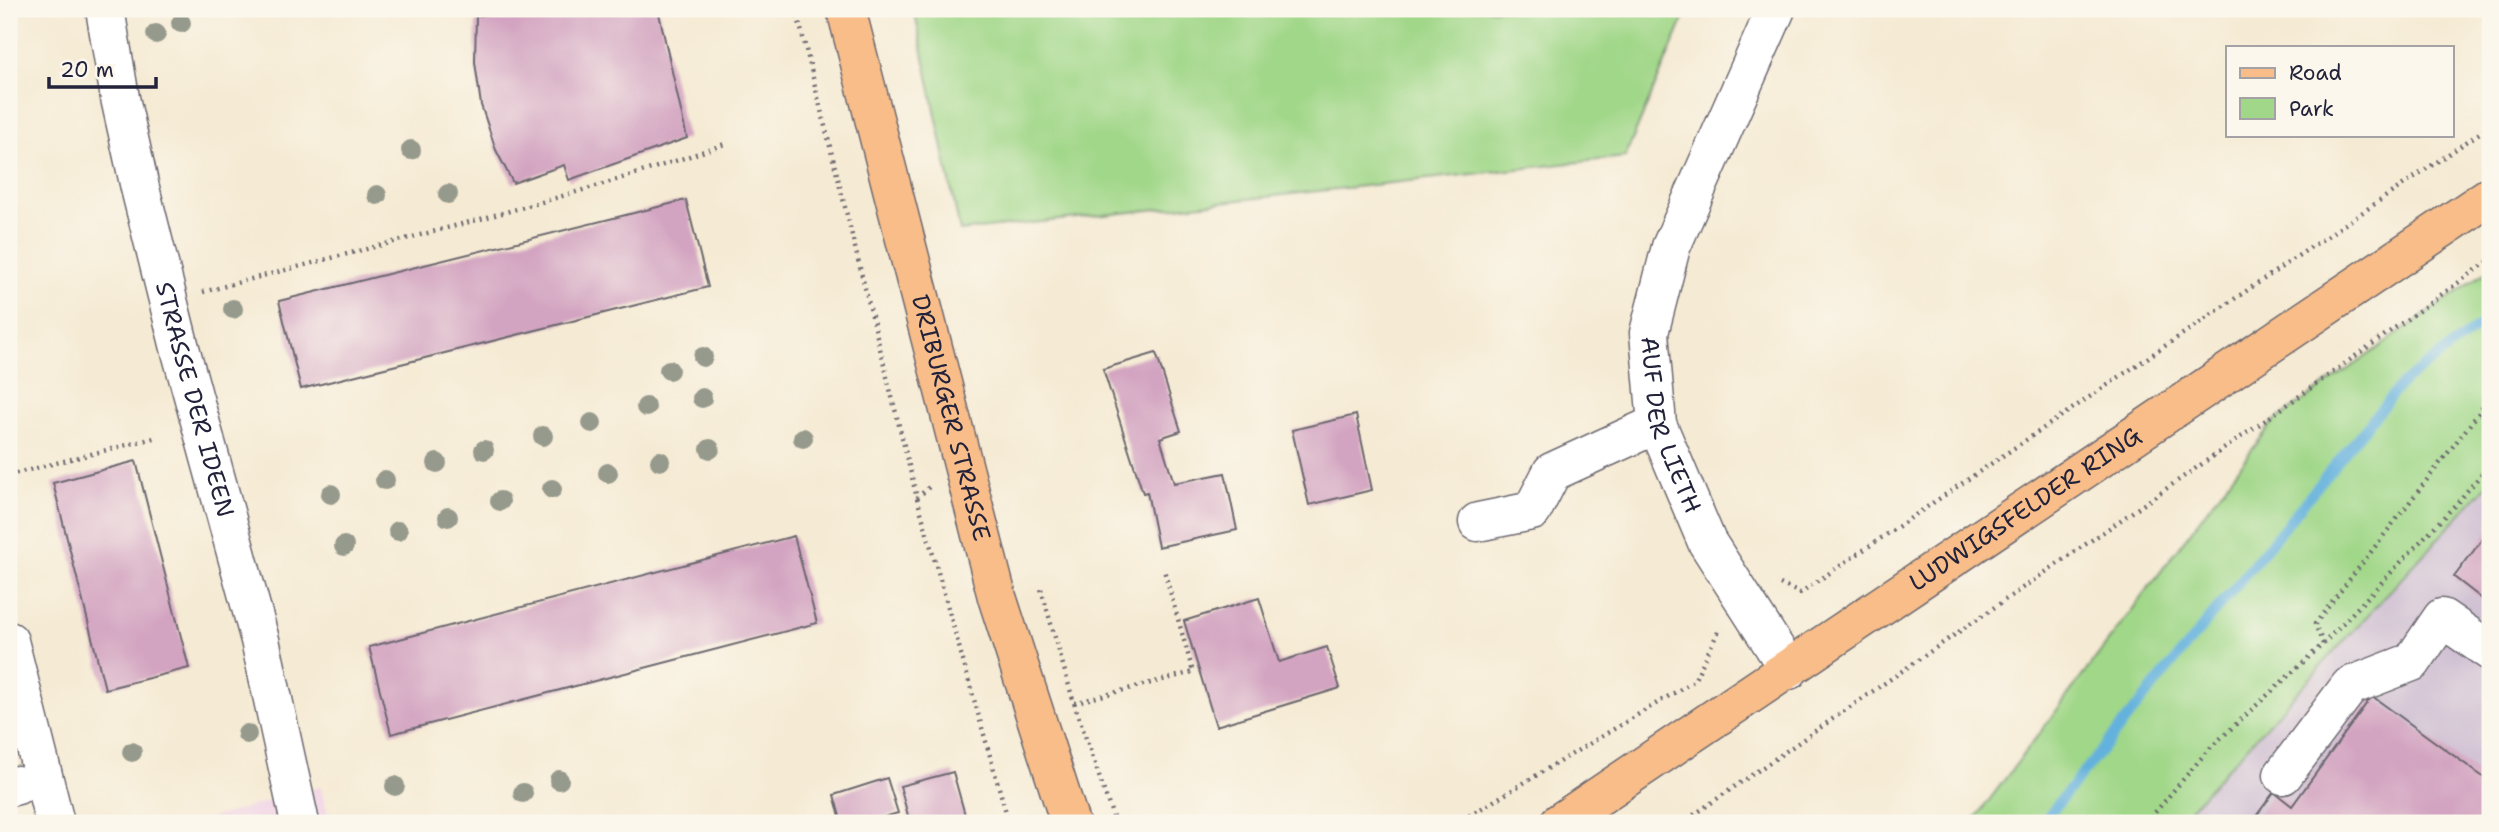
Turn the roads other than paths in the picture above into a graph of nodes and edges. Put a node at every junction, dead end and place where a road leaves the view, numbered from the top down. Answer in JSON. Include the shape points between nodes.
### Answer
{"nodes":[{"id":1,"x":105,"y":9,"type":"edge"},
{"id":2,"x":846,"y":9,"type":"edge"},
{"id":3,"x":1776,"y":9,"type":"edge"},
{"id":4,"x":2490,"y":195,"type":"edge"},
{"id":5,"x":1657,"y":424,"type":"junction"},
{"id":6,"x":1478,"y":522,"type":"dead end"},
{"id":7,"x":9,"y":640,"type":"edge"},
{"id":8,"x":2490,"y":651,"type":"edge"},
{"id":9,"x":1789,"y":670,"type":"junction"},
{"id":10,"x":2283,"y":775,"type":"dead end"},
{"id":11,"x":296,"y":806,"type":"edge"},
{"id":12,"x":55,"y":823,"type":"edge"},
{"id":13,"x":1070,"y":823,"type":"edge"},
{"id":14,"x":1559,"y":823,"type":"edge"}],
"edges":[{"from":1,"to":11,"type":"street","name":"STRASSE DER IDEEN","via":[[140,188],[260,640]]},
{"from":2,"to":13,"type":"main road","name":"DRIBURGER STRASSE","via":[[997,597]]},
{"from":3,"to":5,"type":"street","name":"AUF DER LIETH","via":[[1671,247],[1649,333]]},
{"from":4,"to":9,"type":"main road","name":"LUDWIGSFELDER RING"},
{"from":5,"to":6,"type":"street","via":[[1552,472],[1532,511]]},
{"from":5,"to":9,"type":"street","name":"AUF DER LIETH","via":[[1707,542]]},
{"from":7,"to":12,"type":"street"},
{"from":8,"to":10,"type":"street","via":[[2442,618],[2412,662],[2350,686]]},
{"from":9,"to":14,"type":"main road","name":"LUDWIGSFELDER RING"}]}
